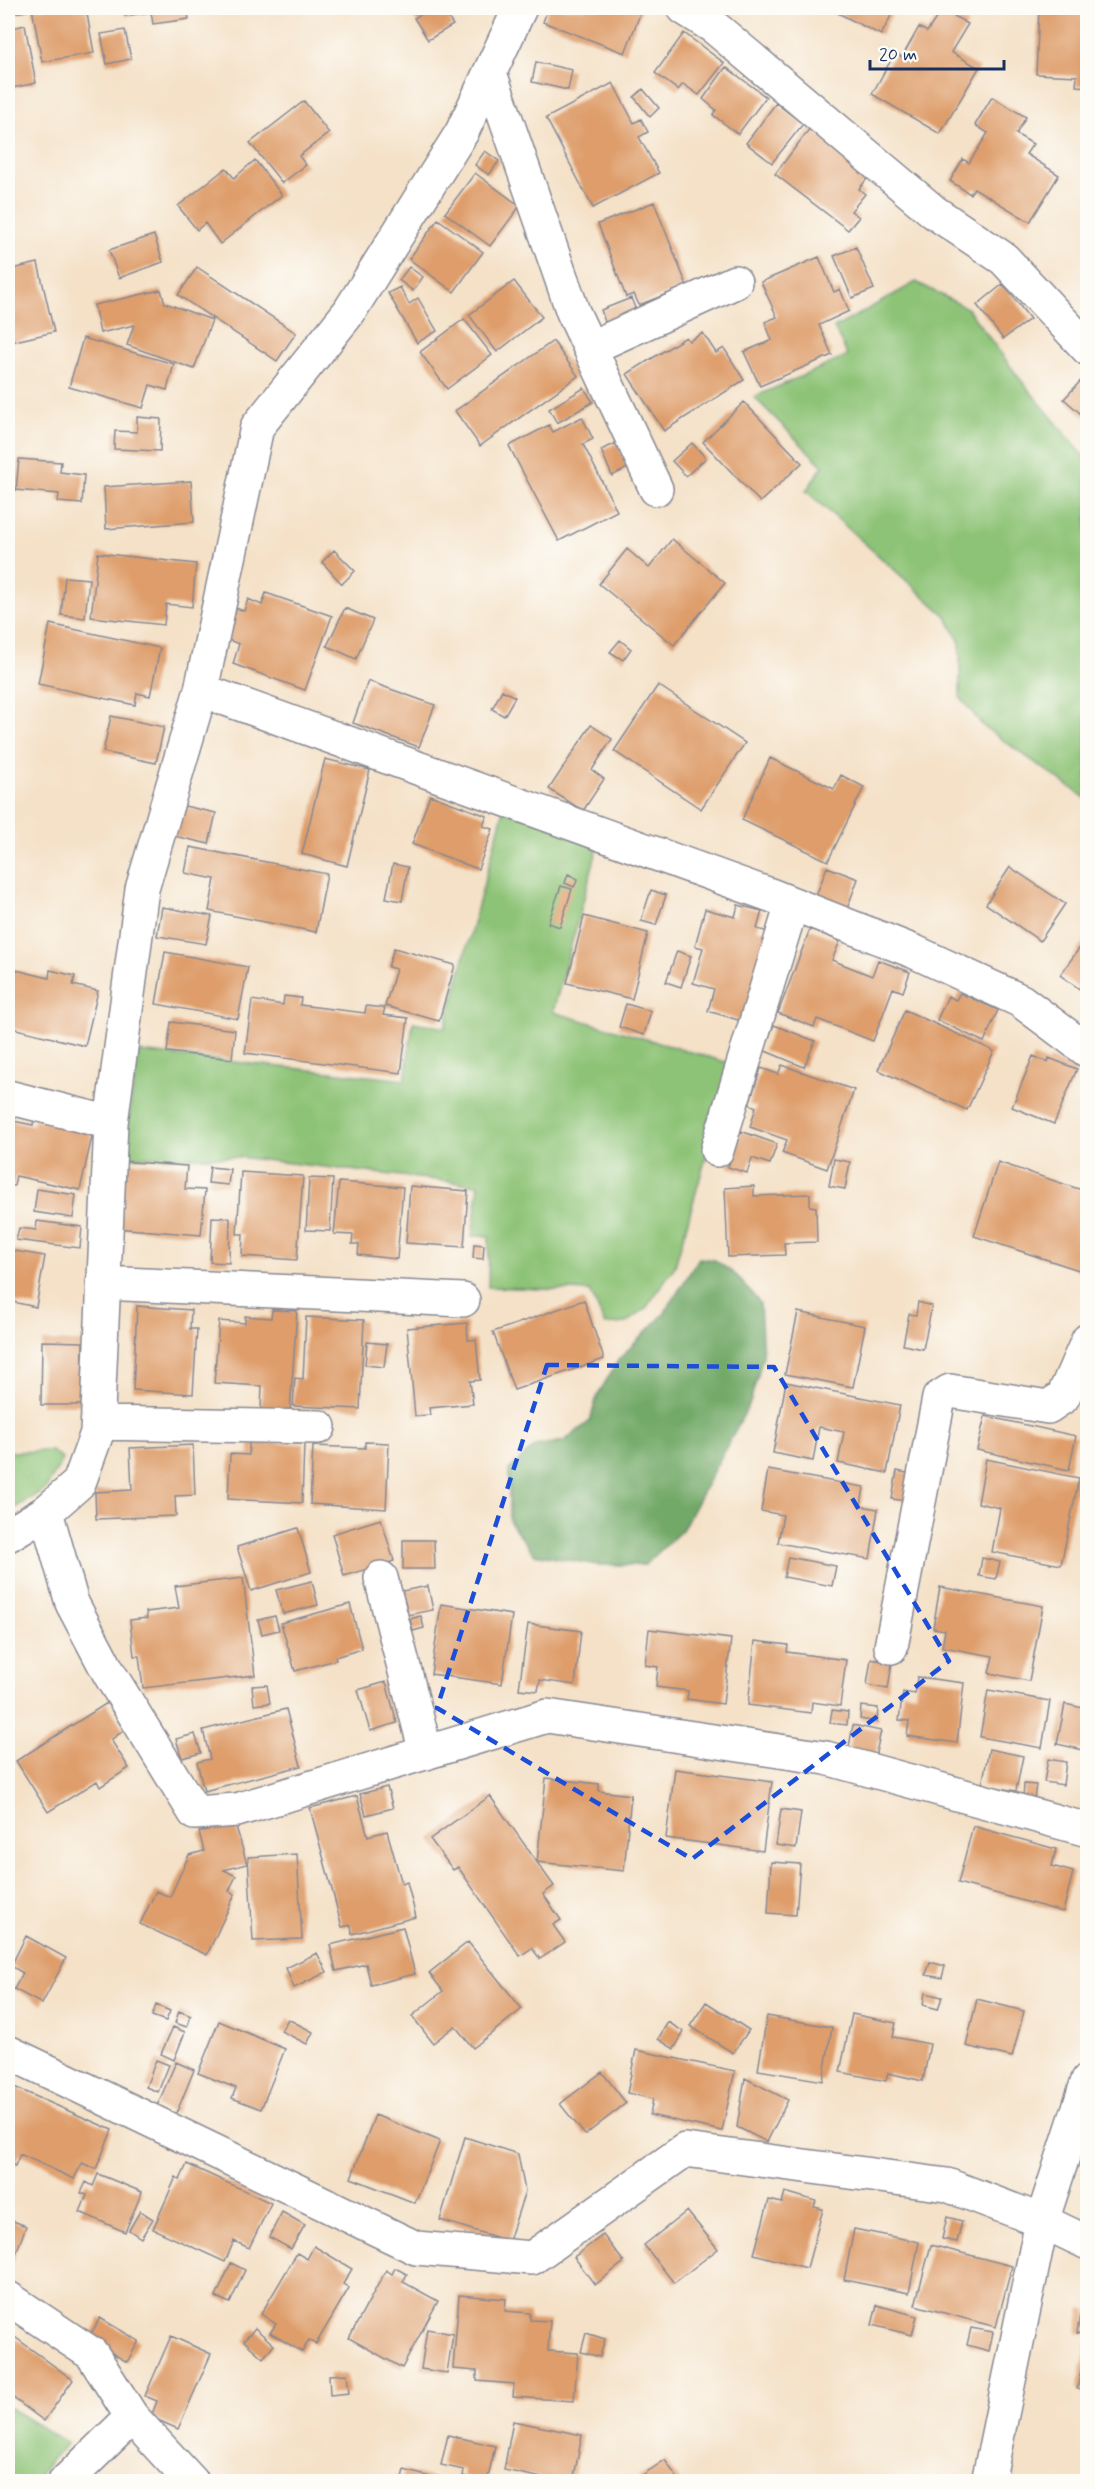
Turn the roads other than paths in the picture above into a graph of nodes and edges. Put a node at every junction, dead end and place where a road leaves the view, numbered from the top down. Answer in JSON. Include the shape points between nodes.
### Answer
{"nodes":[{"id":1,"x":520,"y":8,"type":"edge"},
{"id":2,"x":684,"y":8,"type":"edge"},
{"id":3,"x":490,"y":73,"type":"junction"},
{"id":4,"x":735,"y":282,"type":"dead end"},
{"id":5,"x":590,"y":348,"type":"junction"},
{"id":6,"x":1088,"y":349,"type":"edge"},
{"id":7,"x":656,"y":489,"type":"dead end"},
{"id":8,"x":201,"y":690,"type":"junction"},
{"id":9,"x":792,"y":904,"type":"junction"},
{"id":10,"x":1088,"y":1051,"type":"edge"},
{"id":11,"x":8,"y":1097,"type":"edge"},
{"id":12,"x":111,"y":1123,"type":"junction"},
{"id":13,"x":717,"y":1150,"type":"dead end"},
{"id":14,"x":103,"y":1283,"type":"junction"},
{"id":15,"x":463,"y":1300,"type":"dead end"},
{"id":16,"x":1088,"y":1340,"type":"edge"},
{"id":17,"x":98,"y":1423,"type":"junction"},
{"id":18,"x":319,"y":1427,"type":"dead end"},
{"id":19,"x":46,"y":1512,"type":"junction"},
{"id":20,"x":8,"y":1535,"type":"edge"},
{"id":21,"x":381,"y":1578,"type":"dead end"},
{"id":22,"x":891,"y":1647,"type":"dead end"},
{"id":23,"x":426,"y":1753,"type":"junction"},
{"id":24,"x":1088,"y":1830,"type":"edge"},
{"id":25,"x":8,"y":2052,"type":"edge"},
{"id":26,"x":1088,"y":2080,"type":"edge"},
{"id":27,"x":1042,"y":2221,"type":"junction"},
{"id":28,"x":1088,"y":2243,"type":"edge"},
{"id":29,"x":8,"y":2298,"type":"edge"},
{"id":30,"x":132,"y":2417,"type":"junction"},
{"id":31,"x":65,"y":2481,"type":"edge"},
{"id":32,"x":192,"y":2481,"type":"edge"},
{"id":33,"x":987,"y":2481,"type":"edge"}],
"edges":[{"from":1,"to":3,"type":"street"},
{"from":2,"to":6,"type":"street","via":[[714,27],[934,212],[1004,259]]},
{"from":3,"to":5,"type":"street","via":[[573,312]]},
{"from":3,"to":8,"type":"street","via":[[462,132],[350,312],[257,427]]},
{"from":4,"to":5,"type":"street"},
{"from":5,"to":7,"type":"street"},
{"from":8,"to":9,"type":"street"},
{"from":8,"to":12,"type":"street","via":[[142,889]]},
{"from":9,"to":10,"type":"street","via":[[915,952],[1021,1001]]},
{"from":9,"to":13,"type":"street"},
{"from":11,"to":12,"type":"street"},
{"from":12,"to":14,"type":"street"},
{"from":14,"to":15,"type":"street"},
{"from":14,"to":17,"type":"street"},
{"from":16,"to":22,"type":"street","via":[[1063,1397],[1048,1407],[950,1391],[939,1398]]},
{"from":17,"to":18,"type":"street"},
{"from":17,"to":19,"type":"street","via":[[79,1483]]},
{"from":19,"to":20,"type":"street"},
{"from":19,"to":23,"type":"street","via":[[72,1603],[109,1673],[195,1813],[237,1810]]},
{"from":21,"to":23,"type":"street"},
{"from":23,"to":24,"type":"street","via":[[548,1716],[826,1758]]},
{"from":25,"to":27,"type":"street","via":[[416,2248],[532,2258],[685,2150],[947,2185]]},
{"from":26,"to":27,"type":"street"},
{"from":27,"to":28,"type":"street"},
{"from":27,"to":33,"type":"street"},
{"from":29,"to":30,"type":"street","via":[[92,2354]]},
{"from":30,"to":31,"type":"street"},
{"from":30,"to":32,"type":"street"}]}
